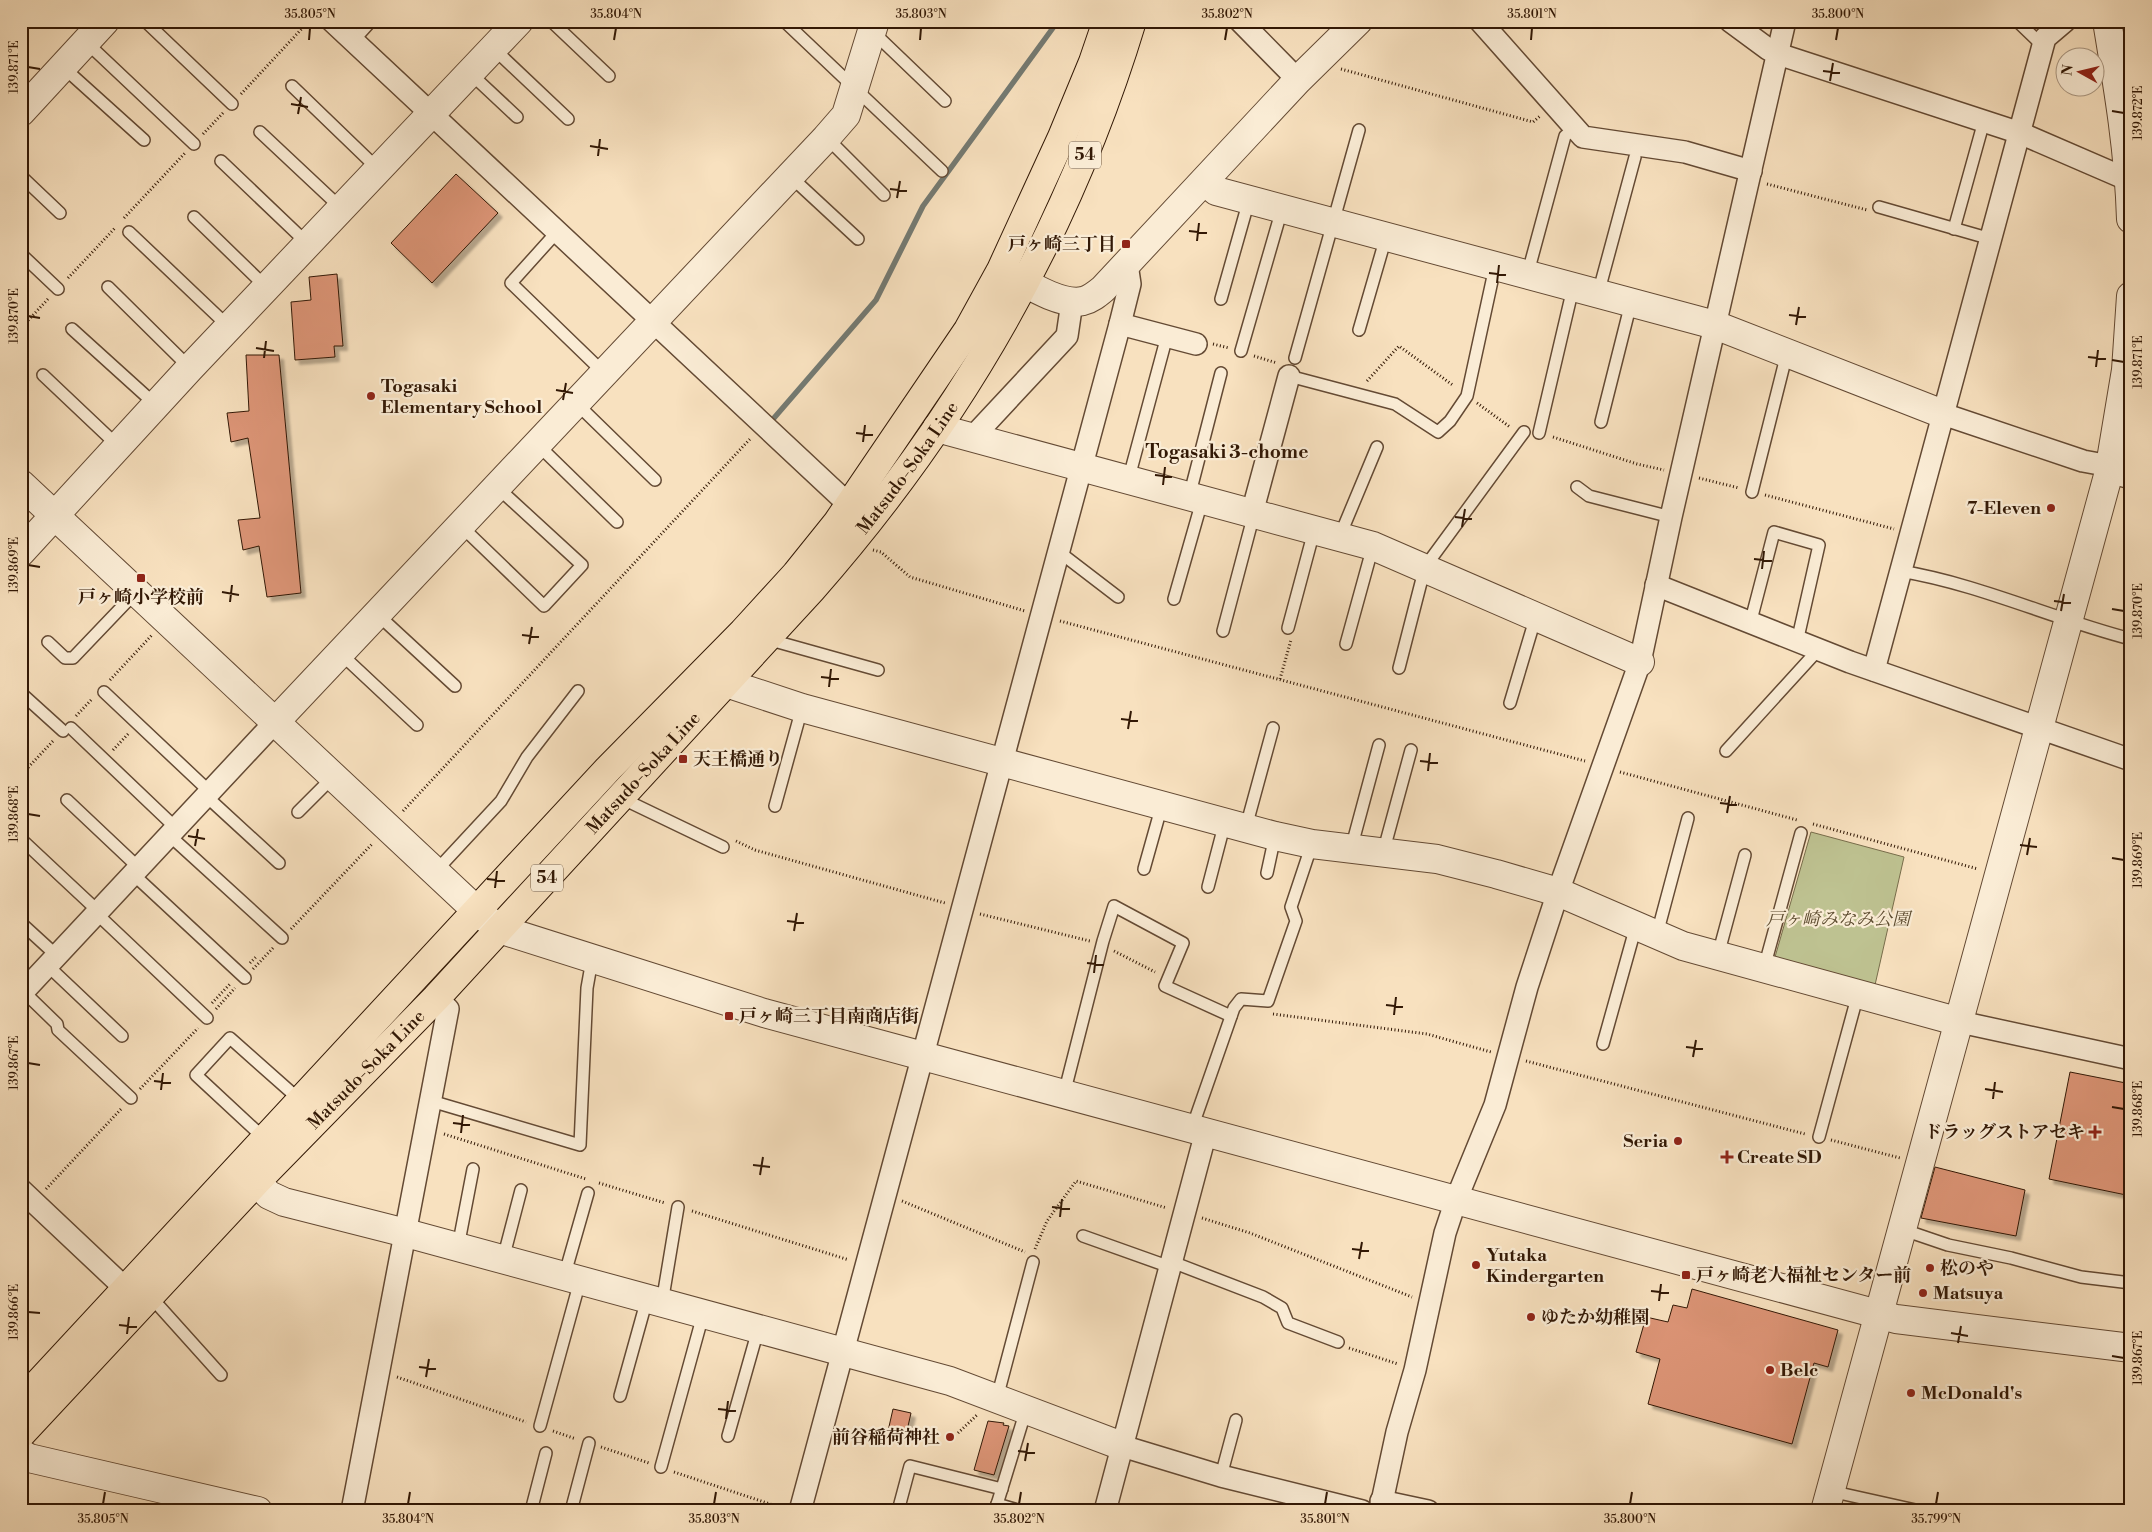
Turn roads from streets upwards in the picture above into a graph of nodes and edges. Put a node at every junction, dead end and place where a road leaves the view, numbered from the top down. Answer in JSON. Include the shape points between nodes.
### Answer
{"nodes":[{"id":1,"x":105,"y":21,"type":"edge"},
{"id":2,"x":332,"y":21,"type":"edge"},
{"id":3,"x":519,"y":21,"type":"edge"},
{"id":4,"x":1107,"y":21,"type":"edge"},
{"id":5,"x":1132,"y":21,"type":"edge"},
{"id":6,"x":1240,"y":21,"type":"edge"},
{"id":7,"x":1358,"y":21,"type":"edge"},
{"id":8,"x":1480,"y":21,"type":"edge"},
{"id":9,"x":1730,"y":21,"type":"edge"},
{"id":10,"x":1785,"y":21,"type":"edge"},
{"id":11,"x":2065,"y":21,"type":"edge"},
{"id":12,"x":2107,"y":21,"type":"edge"},
{"id":13,"x":870,"y":24,"type":"edge"},
{"id":14,"x":1778,"y":54,"type":"junction"},
{"id":15,"x":1298,"y":80,"type":"junction"},
{"id":16,"x":21,"y":112,"type":"edge"},
{"id":17,"x":430,"y":114,"type":"junction"},
{"id":18,"x":2020,"y":133,"type":"junction"},
{"id":19,"x":1751,"y":171,"type":"junction"},
{"id":20,"x":2130,"y":180,"type":"edge"},
{"id":21,"x":1205,"y":181,"type":"junction"},
{"id":22,"x":2131,"y":219,"type":"edge"},
{"id":23,"x":1127,"y":264,"type":"junction"},
{"id":24,"x":1001,"y":270,"type":"junction"},
{"id":25,"x":1026,"y":283,"type":"junction"},
{"id":26,"x":2131,"y":296,"type":"edge"},
{"id":27,"x":1072,"y":302,"type":"junction"},
{"id":28,"x":651,"y":322,"type":"junction"},
{"id":29,"x":1120,"y":324,"type":"junction"},
{"id":30,"x":1715,"y":325,"type":"junction"},
{"id":31,"x":1196,"y":344,"type":"dead end"},
{"id":32,"x":1292,"y":367,"type":"road end"},
{"id":33,"x":1943,"y":414,"type":"junction"},
{"id":34,"x":938,"y":428,"type":"junction"},
{"id":35,"x":971,"y":439,"type":"junction"},
{"id":36,"x":1081,"y":468,"type":"junction"},
{"id":37,"x":2117,"y":472,"type":"edge"},
{"id":38,"x":21,"y":484,"type":"edge"},
{"id":39,"x":1253,"y":514,"type":"junction"},
{"id":40,"x":860,"y":515,"type":"junction"},
{"id":41,"x":55,"y":516,"type":"junction"},
{"id":42,"x":21,"y":552,"type":"edge"},
{"id":43,"x":1656,"y":585,"type":"junction"},
{"id":44,"x":1640,"y":662,"type":"junction"},
{"id":45,"x":1874,"y":670,"type":"junction"},
{"id":46,"x":726,"y":683,"type":"junction"},
{"id":47,"x":276,"y":721,"type":"junction"},
{"id":48,"x":2038,"y":728,"type":"junction"},
{"id":49,"x":2131,"y":760,"type":"edge"},
{"id":50,"x":1002,"y":761,"type":"junction"},
{"id":51,"x":1558,"y":892,"type":"junction"},
{"id":52,"x":477,"y":911,"type":"junction"},
{"id":53,"x":499,"y":929,"type":"junction"},
{"id":54,"x":22,"y":993,"type":"edge"},
{"id":55,"x":436,"y":998,"type":"junction"},
{"id":56,"x":1960,"y":1022,"type":"junction"},
{"id":57,"x":923,"y":1055,"type":"junction"},
{"id":58,"x":2131,"y":1059,"type":"edge"},
{"id":59,"x":1199,"y":1130,"type":"junction"},
{"id":60,"x":256,"y":1182,"type":"junction"},
{"id":61,"x":21,"y":1190,"type":"edge"},
{"id":62,"x":1456,"y":1200,"type":"junction"},
{"id":63,"x":406,"y":1233,"type":"junction"},
{"id":64,"x":138,"y":1293,"type":"junction"},
{"id":65,"x":1878,"y":1314,"type":"junction"},
{"id":66,"x":2131,"y":1348,"type":"edge"},
{"id":67,"x":842,"y":1352,"type":"junction"},
{"id":68,"x":21,"y":1402,"type":"edge"},
{"id":69,"x":21,"y":1434,"type":"edge"},
{"id":70,"x":1122,"y":1446,"type":"junction"},
{"id":71,"x":21,"y":1453,"type":"edge"},
{"id":72,"x":1828,"y":1501,"type":"edge"},
{"id":73,"x":218,"y":1506,"type":"edge"},
{"id":74,"x":1380,"y":1506,"type":"edge"},
{"id":75,"x":258,"y":1511,"type":"edge"},
{"id":76,"x":352,"y":1511,"type":"edge"},
{"id":77,"x":800,"y":1511,"type":"edge"},
{"id":78,"x":1105,"y":1511,"type":"edge"},
{"id":79,"x":1362,"y":1511,"type":"edge"},
{"id":80,"x":1428,"y":1511,"type":"edge"}],
"edges":[{"from":1,"to":16,"type":"street"},
{"from":2,"to":17,"type":"street"},
{"from":3,"to":17,"type":"street"},
{"from":4,"to":24,"type":"main road","name":"Matsudo-Soka Line","number":"54","via":[[1062,137]]},
{"from":5,"to":25,"type":"main road","name":"Matsudo-Soka Line","number":"54","via":[[1089,144]]},
{"from":6,"to":15,"type":"street"},
{"from":7,"to":15,"type":"street"},
{"from":8,"to":19,"type":"street","via":[[1571,131],[1583,137],[1685,152]]},
{"from":9,"to":14,"type":"street"},
{"from":10,"to":14,"type":"street"},
{"from":11,"to":18,"type":"street","via":[[2045,38]]},
{"from":12,"to":20,"type":"street"},
{"from":13,"to":28,"type":"street","via":[[846,115]]},
{"from":14,"to":18,"type":"street"},
{"from":14,"to":19,"type":"street"},
{"from":15,"to":21,"type":"street"},
{"from":17,"to":28,"type":"street"},
{"from":17,"to":41,"type":"street"},
{"from":18,"to":20,"type":"street"},
{"from":18,"to":33,"type":"street"},
{"from":19,"to":30,"type":"street"},
{"from":20,"to":22,"type":"street"},
{"from":21,"to":23,"type":"street"},
{"from":21,"to":30,"type":"street","via":[[1216,191]]},
{"from":23,"to":27,"type":"street","via":[[1092,297]]},
{"from":23,"to":29,"type":"street","via":[[1130,284]]},
{"from":24,"to":25,"type":"street"},
{"from":24,"to":40,"type":"main road","name":"Matsudo-Soka Line","number":"54"},
{"from":25,"to":27,"type":"street"},
{"from":25,"to":34,"type":"main road","name":"Matsudo-Soka Line","number":"54"},
{"from":26,"to":37,"type":"street"},
{"from":27,"to":35,"type":"street","via":[[1066,336]]},
{"from":28,"to":40,"type":"street"},
{"from":28,"to":47,"type":"street"},
{"from":29,"to":31,"type":"street"},
{"from":29,"to":36,"type":"street"},
{"from":30,"to":33,"type":"street"},
{"from":30,"to":43,"type":"street"},
{"from":32,"to":39,"type":"street"},
{"from":33,"to":37,"type":"street"},
{"from":33,"to":45,"type":"street"},
{"from":34,"to":35,"type":"street"},
{"from":34,"to":40,"type":"main road","name":"Matsudo-Soka Line","number":"54"},
{"from":35,"to":36,"type":"street"},
{"from":36,"to":39,"type":"street"},
{"from":36,"to":50,"type":"street"},
{"from":37,"to":48,"type":"street","via":[[2068,619]]},
{"from":38,"to":41,"type":"street"},
{"from":39,"to":44,"type":"street","via":[[1373,546]]},
{"from":40,"to":46,"type":"main road","name":"Matsudo-Soka Line","number":"54","via":[[766,639]]},
{"from":40,"to":52,"type":"main road","name":"Matsudo-Soka Line","number":"54","via":[[796,574]]},
{"from":41,"to":42,"type":"street"},
{"from":41,"to":47,"type":"street"},
{"from":43,"to":44,"type":"street"},
{"from":43,"to":45,"type":"street"},
{"from":44,"to":51,"type":"street"},
{"from":45,"to":48,"type":"street"},
{"from":46,"to":50,"type":"street","via":[[802,708]]},
{"from":46,"to":53,"type":"main road","name":"Matsudo-Soka Line","number":"54"},
{"from":47,"to":52,"type":"street"},
{"from":47,"to":54,"type":"street"},
{"from":48,"to":49,"type":"street"},
{"from":48,"to":56,"type":"street"},
{"from":50,"to":51,"type":"street","via":[[1276,836],[1312,844],[1437,859]]},
{"from":50,"to":57,"type":"street"},
{"from":51,"to":56,"type":"street","via":[[1683,946]]},
{"from":51,"to":62,"type":"street","via":[[1527,987],[1495,1105]]},
{"from":52,"to":53,"type":"street"},
{"from":52,"to":64,"type":"main road","name":"Matsudo-Soka Line","number":"54","via":[[266,1140]]},
{"from":53,"to":55,"type":"main road","name":"Matsudo-Soka Line","number":"54"},
{"from":53,"to":57,"type":"street","via":[[764,1013]]},
{"from":55,"to":60,"type":"main road","name":"Matsudo-Soka Line","number":"54"},
{"from":55,"to":63,"type":"street","via":[[448,1009]]},
{"from":56,"to":58,"type":"street"},
{"from":56,"to":65,"type":"street"},
{"from":57,"to":59,"type":"street"},
{"from":57,"to":67,"type":"street"},
{"from":59,"to":62,"type":"street"},
{"from":59,"to":70,"type":"street","via":[[1184,1213]]},
{"from":60,"to":63,"type":"street","via":[[269,1195],[284,1202]]},
{"from":60,"to":64,"type":"main road","name":"Matsudo-Soka Line","number":"54"},
{"from":61,"to":64,"type":"street"},
{"from":62,"to":65,"type":"street"},
{"from":62,"to":74,"type":"street","via":[[1445,1233],[1415,1370]]},
{"from":63,"to":67,"type":"street"},
{"from":63,"to":76,"type":"street"},
{"from":64,"to":68,"type":"main road","name":"Matsudo-Soka Line","number":"54"},
{"from":64,"to":69,"type":"main road","name":"Matsudo-Soka Line","number":"54"},
{"from":65,"to":66,"type":"street","via":[[1896,1319]]},
{"from":65,"to":72,"type":"street"},
{"from":67,"to":70,"type":"street","via":[[950,1381],[987,1406],[1026,1409]]},
{"from":67,"to":77,"type":"street"},
{"from":70,"to":78,"type":"street"},
{"from":70,"to":79,"type":"street","via":[[1221,1476]]},
{"from":71,"to":73,"type":"street","via":[[29,1458]]},
{"from":73,"to":75,"type":"street"},
{"from":74,"to":80,"type":"street"}]}
